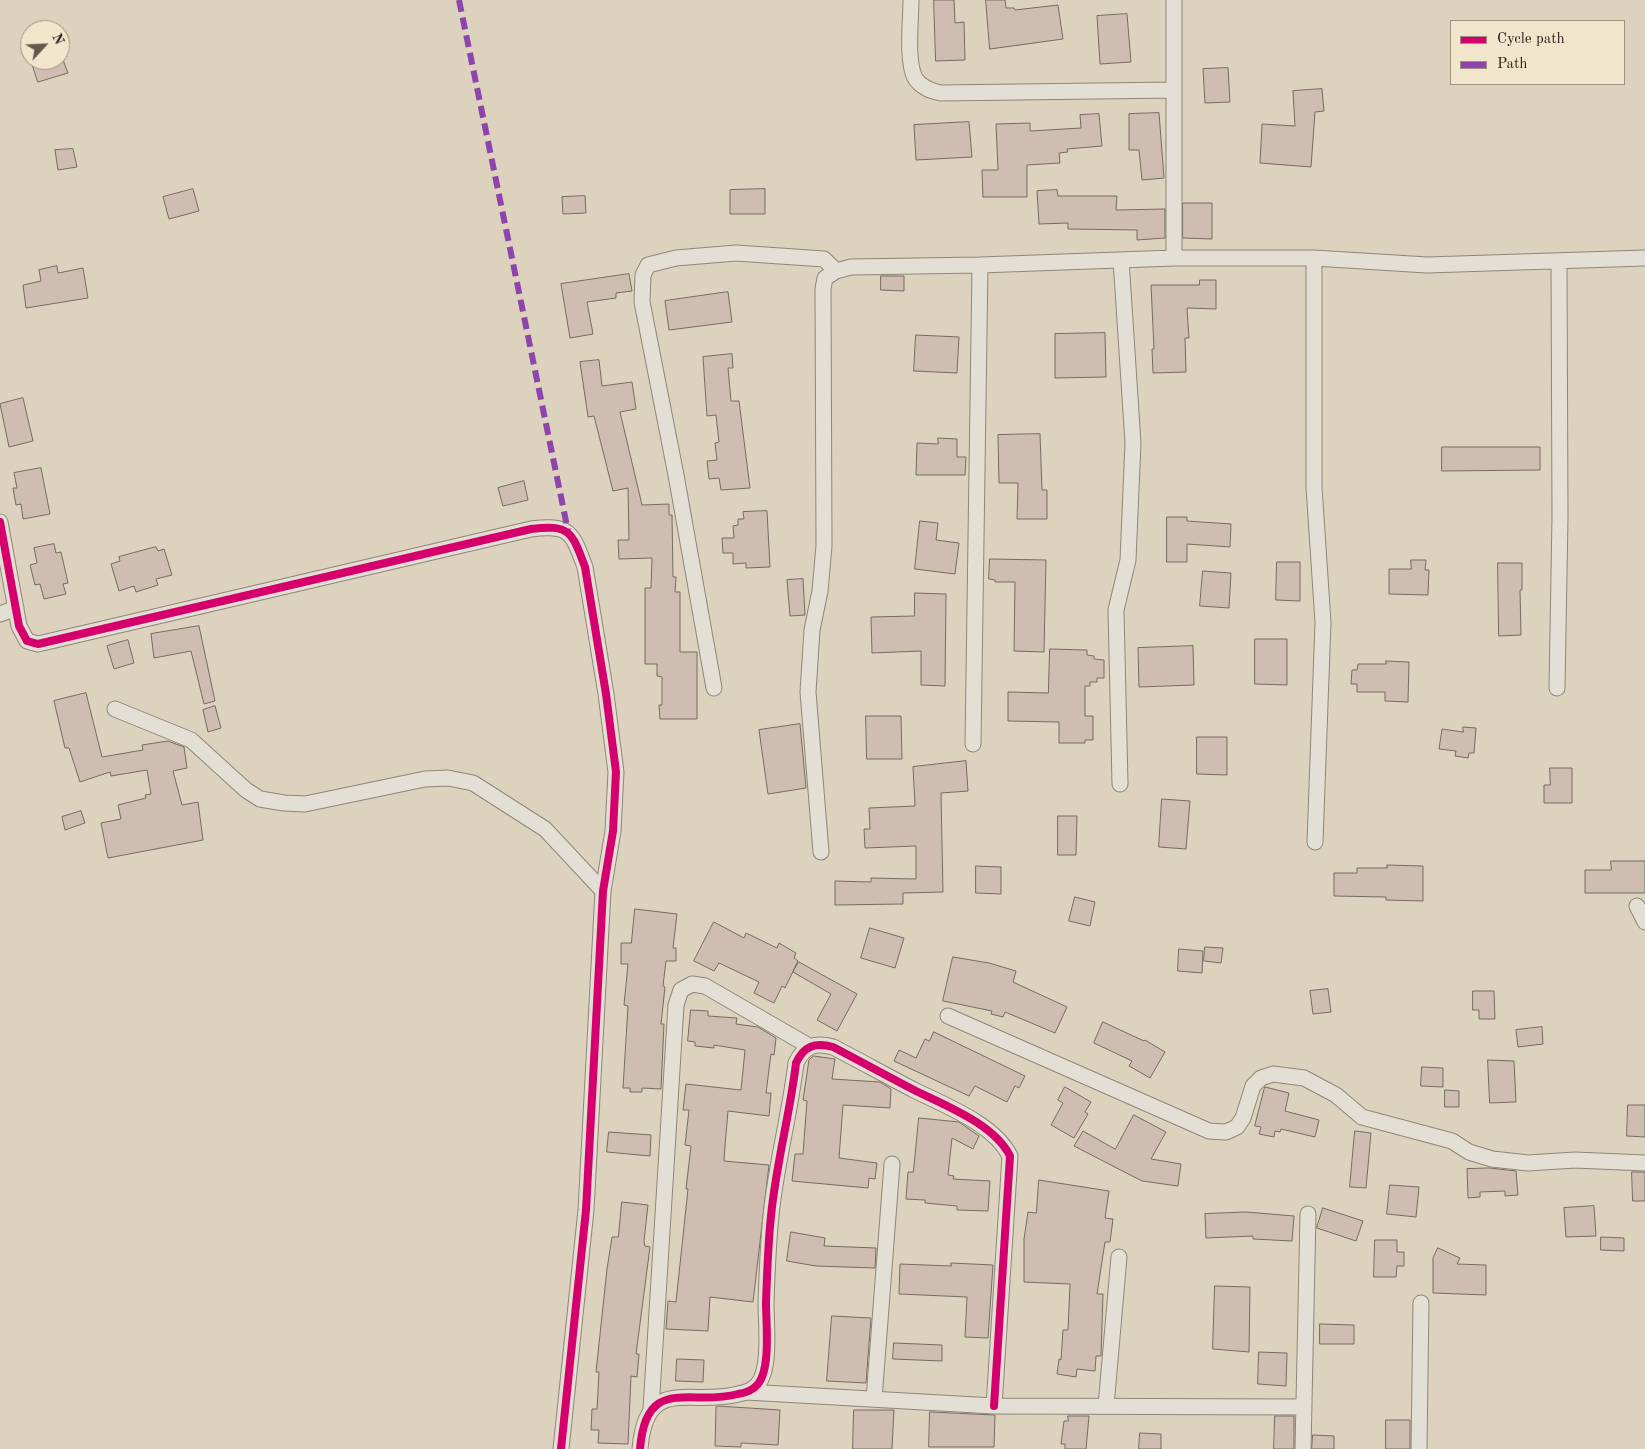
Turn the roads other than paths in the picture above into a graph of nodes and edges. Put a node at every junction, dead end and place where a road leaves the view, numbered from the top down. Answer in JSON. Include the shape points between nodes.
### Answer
{"nodes":[{"id":1,"x":910,"y":0,"type":"edge"},
{"id":2,"x":1174,"y":0,"type":"edge"},
{"id":3,"x":1174,"y":90,"type":"junction"},
{"id":4,"x":1174,"y":258,"type":"junction"},
{"id":5,"x":1314,"y":258,"type":"junction"},
{"id":6,"x":1645,"y":258,"type":"edge"},
{"id":7,"x":1122,"y":260,"type":"junction"},
{"id":8,"x":1559,"y":262,"type":"junction"},
{"id":9,"x":980,"y":265,"type":"junction"},
{"id":10,"x":836,"y":270,"type":"junction"},
{"id":11,"x":0,"y":522,"type":"edge"},
{"id":12,"x":16,"y":608,"type":"junction"},
{"id":13,"x":0,"y":614,"type":"edge"},
{"id":14,"x":714,"y":688,"type":"dead end"},
{"id":15,"x":1557,"y":688,"type":"dead end"},
{"id":16,"x":115,"y":708,"type":"dead end"},
{"id":17,"x":973,"y":744,"type":"dead end"},
{"id":18,"x":1120,"y":784,"type":"dead end"},
{"id":19,"x":1315,"y":842,"type":"dead end"},
{"id":20,"x":821,"y":852,"type":"dead end"},
{"id":21,"x":602,"y":891,"type":"junction"},
{"id":22,"x":1637,"y":906,"type":"dead end"},
{"id":23,"x":1645,"y":922,"type":"edge"},
{"id":24,"x":948,"y":1016,"type":"dead end"},
{"id":25,"x":808,"y":1046,"type":"junction"},
{"id":26,"x":1645,"y":1163,"type":"edge"},
{"id":27,"x":892,"y":1164,"type":"dead end"},
{"id":28,"x":1308,"y":1214,"type":"dead end"},
{"id":29,"x":1119,"y":1257,"type":"dead end"},
{"id":30,"x":1420,"y":1303,"type":"dead end"},
{"id":31,"x":746,"y":1392,"type":"junction"},
{"id":32,"x":874,"y":1399,"type":"junction"},
{"id":33,"x":994,"y":1406,"type":"junction"},
{"id":34,"x":1106,"y":1406,"type":"junction"},
{"id":35,"x":1304,"y":1407,"type":"junction"},
{"id":36,"x":651,"y":1409,"type":"junction"},
{"id":37,"x":560,"y":1449,"type":"edge"},
{"id":38,"x":640,"y":1449,"type":"edge"},
{"id":39,"x":1303,"y":1449,"type":"edge"},
{"id":40,"x":1419,"y":1449,"type":"edge"}],
"edges":[{"from":1,"to":3,"type":"street","via":[[911,60],[916,79],[927,89],[942,93]]},
{"from":2,"to":3,"type":"street"},
{"from":3,"to":4,"type":"street"},
{"from":4,"to":5,"type":"street"},
{"from":4,"to":7,"type":"street"},
{"from":5,"to":8,"type":"street","via":[[1427,265]]},
{"from":5,"to":19,"type":"street","via":[[1314,487],[1323,622]]},
{"from":6,"to":8,"type":"street"},
{"from":7,"to":9,"type":"street"},
{"from":7,"to":18,"type":"street","via":[[1133,443],[1128,560],[1116,610]]},
{"from":8,"to":15,"type":"street"},
{"from":9,"to":10,"type":"street"},
{"from":9,"to":17,"type":"street"},
{"from":10,"to":14,"type":"street","via":[[824,259],[736,253],[648,265],[643,275],[642,302]]},
{"from":10,"to":20,"type":"street","via":[[825,278],[823,289],[824,546],[812,630],[808,692]]},
{"from":11,"to":12,"type":"street"},
{"from":12,"to":13,"type":"street"},
{"from":12,"to":21,"type":"street","via":[[19,626],[27,641],[38,644],[531,529],[552,526],[568,532],[585,567],[616,772],[613,831]]},
{"from":16,"to":21,"type":"street","via":[[191,740],[246,790],[260,798],[305,804],[425,779],[448,778],[473,783],[545,829]]},
{"from":21,"to":37,"type":"street","via":[[586,1210]]},
{"from":22,"to":23,"type":"street"},
{"from":24,"to":26,"type":"street","via":[[1209,1131],[1226,1132],[1237,1127],[1253,1086],[1261,1078],[1273,1074],[1304,1078],[1336,1095],[1362,1117],[1452,1141],[1469,1152],[1492,1159],[1528,1163],[1575,1160]]},
{"from":25,"to":31,"type":"street","via":[[796,1062],[771,1215],[766,1290],[766,1369],[758,1385]]},
{"from":25,"to":33,"type":"street","via":[[821,1044],[833,1047],[952,1107],[1004,1143],[1010,1156],[1010,1174]]},
{"from":25,"to":36,"type":"street","via":[[704,986],[692,984],[681,990],[676,1005]]},
{"from":27,"to":32,"type":"street"},
{"from":28,"to":35,"type":"street"},
{"from":29,"to":34,"type":"street"},
{"from":30,"to":40,"type":"street"},
{"from":31,"to":32,"type":"street"},
{"from":31,"to":36,"type":"street","via":[[732,1396],[671,1397]]},
{"from":32,"to":33,"type":"street"},
{"from":33,"to":34,"type":"street"},
{"from":34,"to":35,"type":"street"},
{"from":35,"to":39,"type":"street"},
{"from":36,"to":38,"type":"street","via":[[641,1432]]}]}
